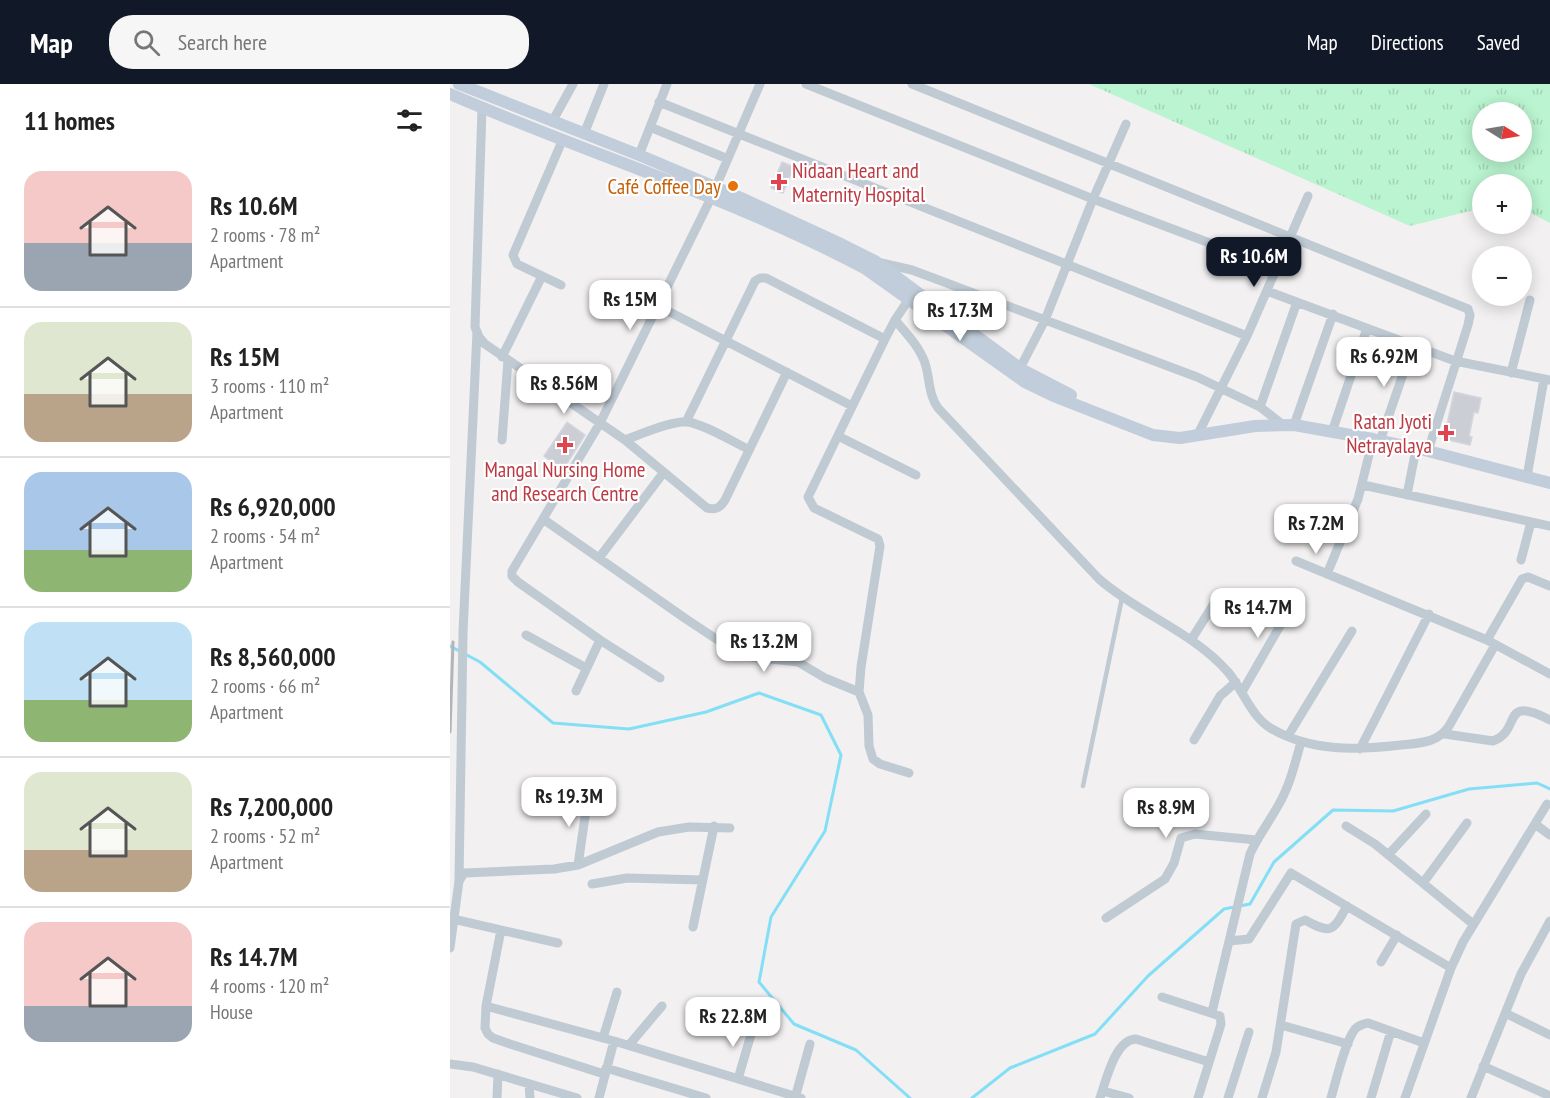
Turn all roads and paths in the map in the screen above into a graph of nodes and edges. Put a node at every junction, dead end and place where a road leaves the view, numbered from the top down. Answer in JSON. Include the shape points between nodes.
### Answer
{"nodes":[{"id":1,"x":459,"y":84,"type":"edge"},
{"id":2,"x":573,"y":84,"type":"edge"},
{"id":3,"x":604,"y":84,"type":"edge"},
{"id":4,"x":667,"y":84,"type":"edge"},
{"id":5,"x":760,"y":84,"type":"edge"},
{"id":6,"x":806,"y":84,"type":"edge"},
{"id":7,"x":912,"y":84,"type":"edge"},
{"id":8,"x":451,"y":97,"type":"edge"},
{"id":9,"x":659,"y":102,"type":"junction"},
{"id":10,"x":482,"y":108,"type":"junction"},
{"id":11,"x":552,"y":122,"type":"junction"},
{"id":12,"x":1126,"y":124,"type":"dead end"},
{"id":13,"x":650,"y":127,"type":"junction"},
{"id":14,"x":584,"y":134,"type":"junction"},
{"id":15,"x":738,"y":134,"type":"junction"},
{"id":16,"x":563,"y":139,"type":"junction"},
{"id":17,"x":639,"y":155,"type":"junction"},
{"id":18,"x":728,"y":159,"type":"junction"},
{"id":19,"x":1110,"y":163,"type":"junction"},
{"id":20,"x":713,"y":193,"type":"junction"},
{"id":21,"x":1308,"y":196,"type":"dead end"},
{"id":22,"x":1093,"y":199,"type":"junction"},
{"id":23,"x":1289,"y":238,"type":"junction"},
{"id":24,"x":1067,"y":264,"type":"junction"},
{"id":25,"x":870,"y":265,"type":"junction"},
{"id":26,"x":1276,"y":268,"type":"junction"},
{"id":27,"x":542,"y":276,"type":"junction"},
{"id":28,"x":561,"y":285,"type":"dead end"},
{"id":29,"x":1267,"y":291,"type":"junction"},
{"id":30,"x":912,"y":295,"type":"junction"},
{"id":31,"x":1297,"y":302,"type":"junction"},
{"id":32,"x":658,"y":306,"type":"junction"},
{"id":33,"x":1528,"y":306,"type":"edge"},
{"id":34,"x":1333,"y":314,"type":"junction"},
{"id":35,"x":895,"y":320,"type":"junction"},
{"id":36,"x":1045,"y":320,"type":"junction"},
{"id":37,"x":1367,"y":328,"type":"junction"},
{"id":38,"x":477,"y":332,"type":"junction"},
{"id":39,"x":1247,"y":336,"type":"junction"},
{"id":40,"x":885,"y":339,"type":"junction"},
{"id":41,"x":726,"y":340,"type":"junction"},
{"id":42,"x":1413,"y":345,"type":"junction"},
{"id":43,"x":505,"y":359,"type":"junction"},
{"id":44,"x":1455,"y":361,"type":"junction"},
{"id":45,"x":787,"y":372,"type":"junction"},
{"id":46,"x":1018,"y":372,"type":"junction"},
{"id":47,"x":1511,"y":373,"type":"junction"},
{"id":48,"x":1547,"y":380,"type":"edge"},
{"id":49,"x":1220,"y":389,"type":"junction"},
{"id":50,"x":852,"y":406,"type":"junction"},
{"id":51,"x":1260,"y":407,"type":"junction"},
{"id":52,"x":686,"y":422,"type":"junction"},
{"id":53,"x":600,"y":423,"type":"junction"},
{"id":54,"x":1288,"y":425,"type":"junction"},
{"id":55,"x":1332,"y":432,"type":"junction"},
{"id":56,"x":1198,"y":434,"type":"junction"},
{"id":57,"x":838,"y":436,"type":"junction"},
{"id":58,"x":502,"y":440,"type":"dead end"},
{"id":59,"x":625,"y":440,"type":"junction"},
{"id":60,"x":1376,"y":440,"type":"junction"},
{"id":61,"x":748,"y":449,"type":"junction"},
{"id":62,"x":1422,"y":450,"type":"junction"},
{"id":63,"x":664,"y":472,"type":"junction"},
{"id":64,"x":915,"y":475,"type":"dead end"},
{"id":65,"x":1527,"y":477,"type":"junction"},
{"id":66,"x":1550,"y":483,"type":"edge"},
{"id":67,"x":1363,"y":485,"type":"junction"},
{"id":68,"x":1407,"y":495,"type":"junction"},
{"id":69,"x":543,"y":519,"type":"junction"},
{"id":70,"x":1531,"y":522,"type":"junction"},
{"id":71,"x":1550,"y":526,"type":"edge"},
{"id":72,"x":599,"y":558,"type":"junction"},
{"id":73,"x":1521,"y":560,"type":"dead end"},
{"id":74,"x":1296,"y":561,"type":"dead end"},
{"id":75,"x":1327,"y":574,"type":"junction"},
{"id":76,"x":1550,"y":586,"type":"edge"},
{"id":77,"x":1122,"y":598,"type":"junction"},
{"id":78,"x":1296,"y":598,"type":"dead end"},
{"id":79,"x":1429,"y":614,"type":"junction"},
{"id":80,"x":1281,"y":625,"type":"junction"},
{"id":81,"x":1352,"y":631,"type":"dead end"},
{"id":82,"x":526,"y":635,"type":"dead end"},
{"id":83,"x":600,"y":640,"type":"junction"},
{"id":84,"x":1191,"y":640,"type":"junction"},
{"id":85,"x":1491,"y":642,"type":"junction"},
{"id":86,"x":585,"y":668,"type":"junction"},
{"id":87,"x":1550,"y":675,"type":"edge"},
{"id":88,"x":660,"y":678,"type":"dead end"},
{"id":89,"x":1236,"y":682,"type":"junction"},
{"id":90,"x":576,"y":691,"type":"dead end"},
{"id":91,"x":859,"y":692,"type":"junction"},
{"id":92,"x":1242,"y":692,"type":"junction"},
{"id":93,"x":1550,"y":720,"type":"edge"},
{"id":94,"x":1445,"y":734,"type":"junction"},
{"id":95,"x":1288,"y":736,"type":"junction"},
{"id":96,"x":1194,"y":740,"type":"dead end"},
{"id":97,"x":1301,"y":742,"type":"junction"},
{"id":98,"x":1360,"y":749,"type":"junction"},
{"id":99,"x":909,"y":773,"type":"dead end"},
{"id":100,"x":1083,"y":786,"type":"dead end"},
{"id":101,"x":588,"y":796,"type":"dead end"},
{"id":102,"x":1547,"y":804,"type":"dead end"},
{"id":103,"x":1426,"y":814,"type":"dead end"},
{"id":104,"x":1467,"y":823,"type":"dead end"},
{"id":105,"x":1535,"y":824,"type":"junction"},
{"id":106,"x":714,"y":826,"type":"junction"},
{"id":107,"x":1346,"y":826,"type":"dead end"},
{"id":108,"x":730,"y":828,"type":"dead end"},
{"id":109,"x":1550,"y":835,"type":"edge"},
{"id":110,"x":1256,"y":840,"type":"junction"},
{"id":111,"x":1388,"y":855,"type":"junction"},
{"id":112,"x":578,"y":865,"type":"junction"},
{"id":113,"x":703,"y":880,"type":"junction"},
{"id":114,"x":459,"y":881,"type":"junction"},
{"id":115,"x":592,"y":884,"type":"dead end"},
{"id":116,"x":1424,"y":884,"type":"junction"},
{"id":117,"x":1347,"y":906,"type":"junction"},
{"id":118,"x":452,"y":908,"type":"edge"},
{"id":119,"x":1106,"y":918,"type":"dead end"},
{"id":120,"x":453,"y":920,"type":"junction"},
{"id":121,"x":1550,"y":921,"type":"edge"},
{"id":122,"x":1473,"y":924,"type":"junction"},
{"id":123,"x":693,"y":927,"type":"dead end"},
{"id":124,"x":501,"y":930,"type":"junction"},
{"id":125,"x":1397,"y":935,"type":"junction"},
{"id":126,"x":1229,"y":941,"type":"junction"},
{"id":127,"x":558,"y":943,"type":"dead end"},
{"id":128,"x":450,"y":948,"type":"edge"},
{"id":129,"x":1382,"y":962,"type":"dead end"},
{"id":130,"x":1451,"y":968,"type":"junction"},
{"id":131,"x":617,"y":992,"type":"dead end"},
{"id":132,"x":1162,"y":997,"type":"dead end"},
{"id":133,"x":486,"y":1006,"type":"junction"},
{"id":134,"x":662,"y":1006,"type":"dead end"},
{"id":135,"x":1212,"y":1012,"type":"junction"},
{"id":136,"x":1505,"y":1013,"type":"junction"},
{"id":137,"x":754,"y":1024,"type":"dead end"},
{"id":138,"x":1281,"y":1025,"type":"junction"},
{"id":139,"x":1391,"y":1031,"type":"junction"},
{"id":140,"x":1248,"y":1032,"type":"dead end"},
{"id":141,"x":1550,"y":1035,"type":"edge"},
{"id":142,"x":603,"y":1038,"type":"junction"},
{"id":143,"x":614,"y":1041,"type":"junction"},
{"id":144,"x":1424,"y":1043,"type":"junction"},
{"id":145,"x":810,"y":1044,"type":"dead end"},
{"id":146,"x":1348,"y":1044,"type":"junction"},
{"id":147,"x":629,"y":1045,"type":"junction"},
{"id":148,"x":1209,"y":1062,"type":"junction"},
{"id":149,"x":450,"y":1064,"type":"edge"},
{"id":150,"x":1483,"y":1066,"type":"junction"},
{"id":151,"x":605,"y":1071,"type":"junction"},
{"id":152,"x":498,"y":1074,"type":"junction"},
{"id":153,"x":738,"y":1079,"type":"junction"},
{"id":154,"x":530,"y":1084,"type":"junction"},
{"id":155,"x":1101,"y":1094,"type":"edge"},
{"id":156,"x":1550,"y":1096,"type":"edge"},
{"id":157,"x":797,"y":1097,"type":"edge"},
{"id":158,"x":497,"y":1098,"type":"edge"},
{"id":159,"x":530,"y":1098,"type":"edge"},
{"id":160,"x":577,"y":1098,"type":"edge"},
{"id":161,"x":599,"y":1098,"type":"edge"},
{"id":162,"x":706,"y":1098,"type":"edge"},
{"id":163,"x":1129,"y":1098,"type":"edge"},
{"id":164,"x":1197,"y":1098,"type":"edge"},
{"id":165,"x":1228,"y":1098,"type":"edge"},
{"id":166,"x":1263,"y":1098,"type":"edge"},
{"id":167,"x":1331,"y":1098,"type":"edge"},
{"id":168,"x":1371,"y":1098,"type":"edge"},
{"id":169,"x":1406,"y":1098,"type":"edge"},
{"id":170,"x":1471,"y":1098,"type":"edge"}],
"edges":[{"from":1,"to":11,"type":"main road"},
{"from":2,"to":11,"type":"street"},
{"from":3,"to":14,"type":"street"},
{"from":4,"to":9,"type":"street"},
{"from":5,"to":15,"type":"street"},
{"from":6,"to":22,"type":"street"},
{"from":7,"to":19,"type":"street"},
{"from":8,"to":10,"type":"main road"},
{"from":9,"to":13,"type":"street"},
{"from":9,"to":15,"type":"street"},
{"from":10,"to":16,"type":"main road"},
{"from":10,"to":38,"type":"street"},
{"from":11,"to":14,"type":"main road"},
{"from":12,"to":19,"type":"street"},
{"from":13,"to":17,"type":"street"},
{"from":13,"to":18,"type":"street"},
{"from":14,"to":17,"type":"main road"},
{"from":15,"to":18,"type":"street"},
{"from":15,"to":24,"type":"street"},
{"from":16,"to":20,"type":"main road"},
{"from":16,"to":27,"type":"street","via":[[513,255],[517,264]]},
{"from":17,"to":20,"type":"main road"},
{"from":18,"to":20,"type":"street"},
{"from":19,"to":22,"type":"street"},
{"from":19,"to":23,"type":"street"},
{"from":20,"to":25,"type":"main road","via":[[842,256]]},
{"from":20,"to":32,"type":"street"},
{"from":21,"to":23,"type":"street"},
{"from":22,"to":24,"type":"street"},
{"from":22,"to":26,"type":"street"},
{"from":23,"to":26,"type":"street"},
{"from":23,"to":44,"type":"street","via":[[1468,309],[1470,315]]},
{"from":24,"to":36,"type":"street"},
{"from":24,"to":39,"type":"street"},
{"from":25,"to":30,"type":"main road"},
{"from":25,"to":36,"type":"street","via":[[912,270]]},
{"from":26,"to":29,"type":"street"},
{"from":27,"to":28,"type":"street"},
{"from":27,"to":43,"type":"street"},
{"from":29,"to":31,"type":"street"},
{"from":29,"to":39,"type":"street"},
{"from":30,"to":35,"type":"street"},
{"from":30,"to":46,"type":"main road"},
{"from":31,"to":34,"type":"street"},
{"from":31,"to":51,"type":"street"},
{"from":32,"to":41,"type":"street"},
{"from":32,"to":53,"type":"street"},
{"from":33,"to":47,"type":"street"},
{"from":34,"to":37,"type":"street"},
{"from":34,"to":54,"type":"street"},
{"from":35,"to":40,"type":"street"},
{"from":35,"to":77,"type":"street","via":[[924,361],[938,408],[1099,579]]},
{"from":36,"to":46,"type":"street"},
{"from":36,"to":49,"type":"street"},
{"from":37,"to":42,"type":"street"},
{"from":37,"to":55,"type":"street"},
{"from":38,"to":43,"type":"street","via":[[485,344]]},
{"from":38,"to":114,"type":"street","via":[[463,632]]},
{"from":39,"to":49,"type":"street"},
{"from":40,"to":41,"type":"street","via":[[760,278]]},
{"from":40,"to":50,"type":"street"},
{"from":41,"to":45,"type":"street"},
{"from":41,"to":52,"type":"street"},
{"from":42,"to":44,"type":"street"},
{"from":42,"to":60,"type":"street"},
{"from":43,"to":53,"type":"street"},
{"from":43,"to":58,"type":"street"},
{"from":44,"to":47,"type":"street"},
{"from":44,"to":62,"type":"street"},
{"from":45,"to":50,"type":"street"},
{"from":45,"to":61,"type":"street"},
{"from":46,"to":56,"type":"main road","via":[[1056,397],[1153,435],[1180,438]]},
{"from":47,"to":48,"type":"street"},
{"from":48,"to":65,"type":"street"},
{"from":49,"to":51,"type":"street"},
{"from":49,"to":56,"type":"street"},
{"from":50,"to":57,"type":"street"},
{"from":51,"to":54,"type":"street"},
{"from":52,"to":59,"type":"street"},
{"from":52,"to":61,"type":"street"},
{"from":53,"to":59,"type":"street"},
{"from":53,"to":69,"type":"street"},
{"from":54,"to":55,"type":"main road"},
{"from":54,"to":56,"type":"main road"},
{"from":55,"to":60,"type":"main road"},
{"from":57,"to":64,"type":"street"},
{"from":57,"to":91,"type":"street","via":[[808,497],[814,508],[878,539],[880,546]]},
{"from":59,"to":63,"type":"street"},
{"from":60,"to":62,"type":"main road"},
{"from":60,"to":67,"type":"street"},
{"from":61,"to":63,"type":"street","via":[[725,500],[714,509],[707,508]]},
{"from":62,"to":65,"type":"main road"},
{"from":62,"to":68,"type":"street"},
{"from":63,"to":72,"type":"street"},
{"from":65,"to":66,"type":"main road"},
{"from":67,"to":68,"type":"street"},
{"from":67,"to":75,"type":"street"},
{"from":68,"to":70,"type":"street"},
{"from":69,"to":72,"type":"street"},
{"from":69,"to":83,"type":"street","via":[[512,576]]},
{"from":70,"to":71,"type":"street"},
{"from":70,"to":73,"type":"street"},
{"from":72,"to":91,"type":"street","via":[[733,650],[745,656],[798,662]]},
{"from":74,"to":75,"type":"street"},
{"from":75,"to":79,"type":"street"},
{"from":76,"to":85,"type":"street","via":[[1528,577],[1522,579]]},
{"from":77,"to":84,"type":"street"},
{"from":77,"to":100,"type":"lane"},
{"from":78,"to":80,"type":"street"},
{"from":79,"to":85,"type":"street"},
{"from":79,"to":98,"type":"street"},
{"from":80,"to":84,"type":"street","via":[[1231,595],[1221,595]]},
{"from":80,"to":92,"type":"street"},
{"from":81,"to":95,"type":"street"},
{"from":82,"to":86,"type":"street"},
{"from":83,"to":86,"type":"street"},
{"from":83,"to":88,"type":"street"},
{"from":84,"to":89,"type":"street"},
{"from":85,"to":87,"type":"street"},
{"from":85,"to":94,"type":"street"},
{"from":86,"to":90,"type":"street"},
{"from":89,"to":92,"type":"street"},
{"from":89,"to":96,"type":"street","via":[[1220,696]]},
{"from":91,"to":99,"type":"street","via":[[868,716],[873,759]]},
{"from":92,"to":95,"type":"street","via":[[1262,723]]},
{"from":93,"to":94,"type":"street","via":[[1524,710],[1493,741]]},
{"from":94,"to":98,"type":"street","via":[[1425,742]]},
{"from":95,"to":97,"type":"street"},
{"from":97,"to":98,"type":"street"},
{"from":97,"to":110,"type":"street","via":[[1286,790]]},
{"from":101,"to":112,"type":"street"},
{"from":102,"to":105,"type":"street"},
{"from":103,"to":111,"type":"street"},
{"from":104,"to":116,"type":"street"},
{"from":105,"to":109,"type":"street"},
{"from":105,"to":122,"type":"street"},
{"from":106,"to":108,"type":"street"},
{"from":106,"to":112,"type":"street","via":[[658,832]]},
{"from":106,"to":113,"type":"street"},
{"from":107,"to":111,"type":"street"},
{"from":110,"to":119,"type":"street","via":[[1195,834],[1181,838],[1166,879]]},
{"from":110,"to":126,"type":"street"},
{"from":111,"to":116,"type":"street"},
{"from":112,"to":114,"type":"street","via":[[469,871]]},
{"from":113,"to":115,"type":"street","via":[[637,877]]},
{"from":113,"to":123,"type":"street"},
{"from":114,"to":118,"type":"street"},
{"from":116,"to":122,"type":"street"},
{"from":117,"to":125,"type":"street"},
{"from":117,"to":126,"type":"street","via":[[1291,873],[1249,939]]},
{"from":117,"to":138,"type":"street","via":[[1332,929],[1305,921],[1296,924]]},
{"from":118,"to":120,"type":"street"},
{"from":120,"to":124,"type":"street"},
{"from":120,"to":128,"type":"street"},
{"from":121,"to":136,"type":"street"},
{"from":122,"to":130,"type":"street"},
{"from":124,"to":127,"type":"street"},
{"from":124,"to":133,"type":"street"},
{"from":125,"to":129,"type":"street"},
{"from":125,"to":130,"type":"street"},
{"from":126,"to":135,"type":"street"},
{"from":130,"to":144,"type":"street"},
{"from":131,"to":142,"type":"street"},
{"from":132,"to":135,"type":"street"},
{"from":133,"to":142,"type":"street"},
{"from":133,"to":151,"type":"street","via":[[485,1028],[494,1038]]},
{"from":134,"to":147,"type":"street"},
{"from":135,"to":148,"type":"street","via":[[1222,1019]]},
{"from":136,"to":141,"type":"street"},
{"from":136,"to":150,"type":"street"},
{"from":137,"to":153,"type":"street"},
{"from":138,"to":146,"type":"street"},
{"from":138,"to":166,"type":"street"},
{"from":139,"to":144,"type":"street"},
{"from":139,"to":146,"type":"street","via":[[1361,1024]]},
{"from":139,"to":168,"type":"street"},
{"from":140,"to":165,"type":"street"},
{"from":142,"to":143,"type":"street"},
{"from":143,"to":147,"type":"street"},
{"from":143,"to":151,"type":"street"},
{"from":144,"to":169,"type":"street"},
{"from":145,"to":157,"type":"street"},
{"from":146,"to":167,"type":"street"},
{"from":147,"to":153,"type":"street"},
{"from":148,"to":155,"type":"street","via":[[1130,1039],[1117,1052]]},
{"from":148,"to":164,"type":"street"},
{"from":149,"to":152,"type":"street"},
{"from":150,"to":156,"type":"street"},
{"from":150,"to":170,"type":"street"},
{"from":151,"to":161,"type":"street"},
{"from":151,"to":162,"type":"street"},
{"from":152,"to":154,"type":"street"},
{"from":152,"to":158,"type":"street"},
{"from":153,"to":157,"type":"street"},
{"from":154,"to":159,"type":"street"},
{"from":154,"to":160,"type":"street"},
{"from":155,"to":163,"type":"street"}]}
